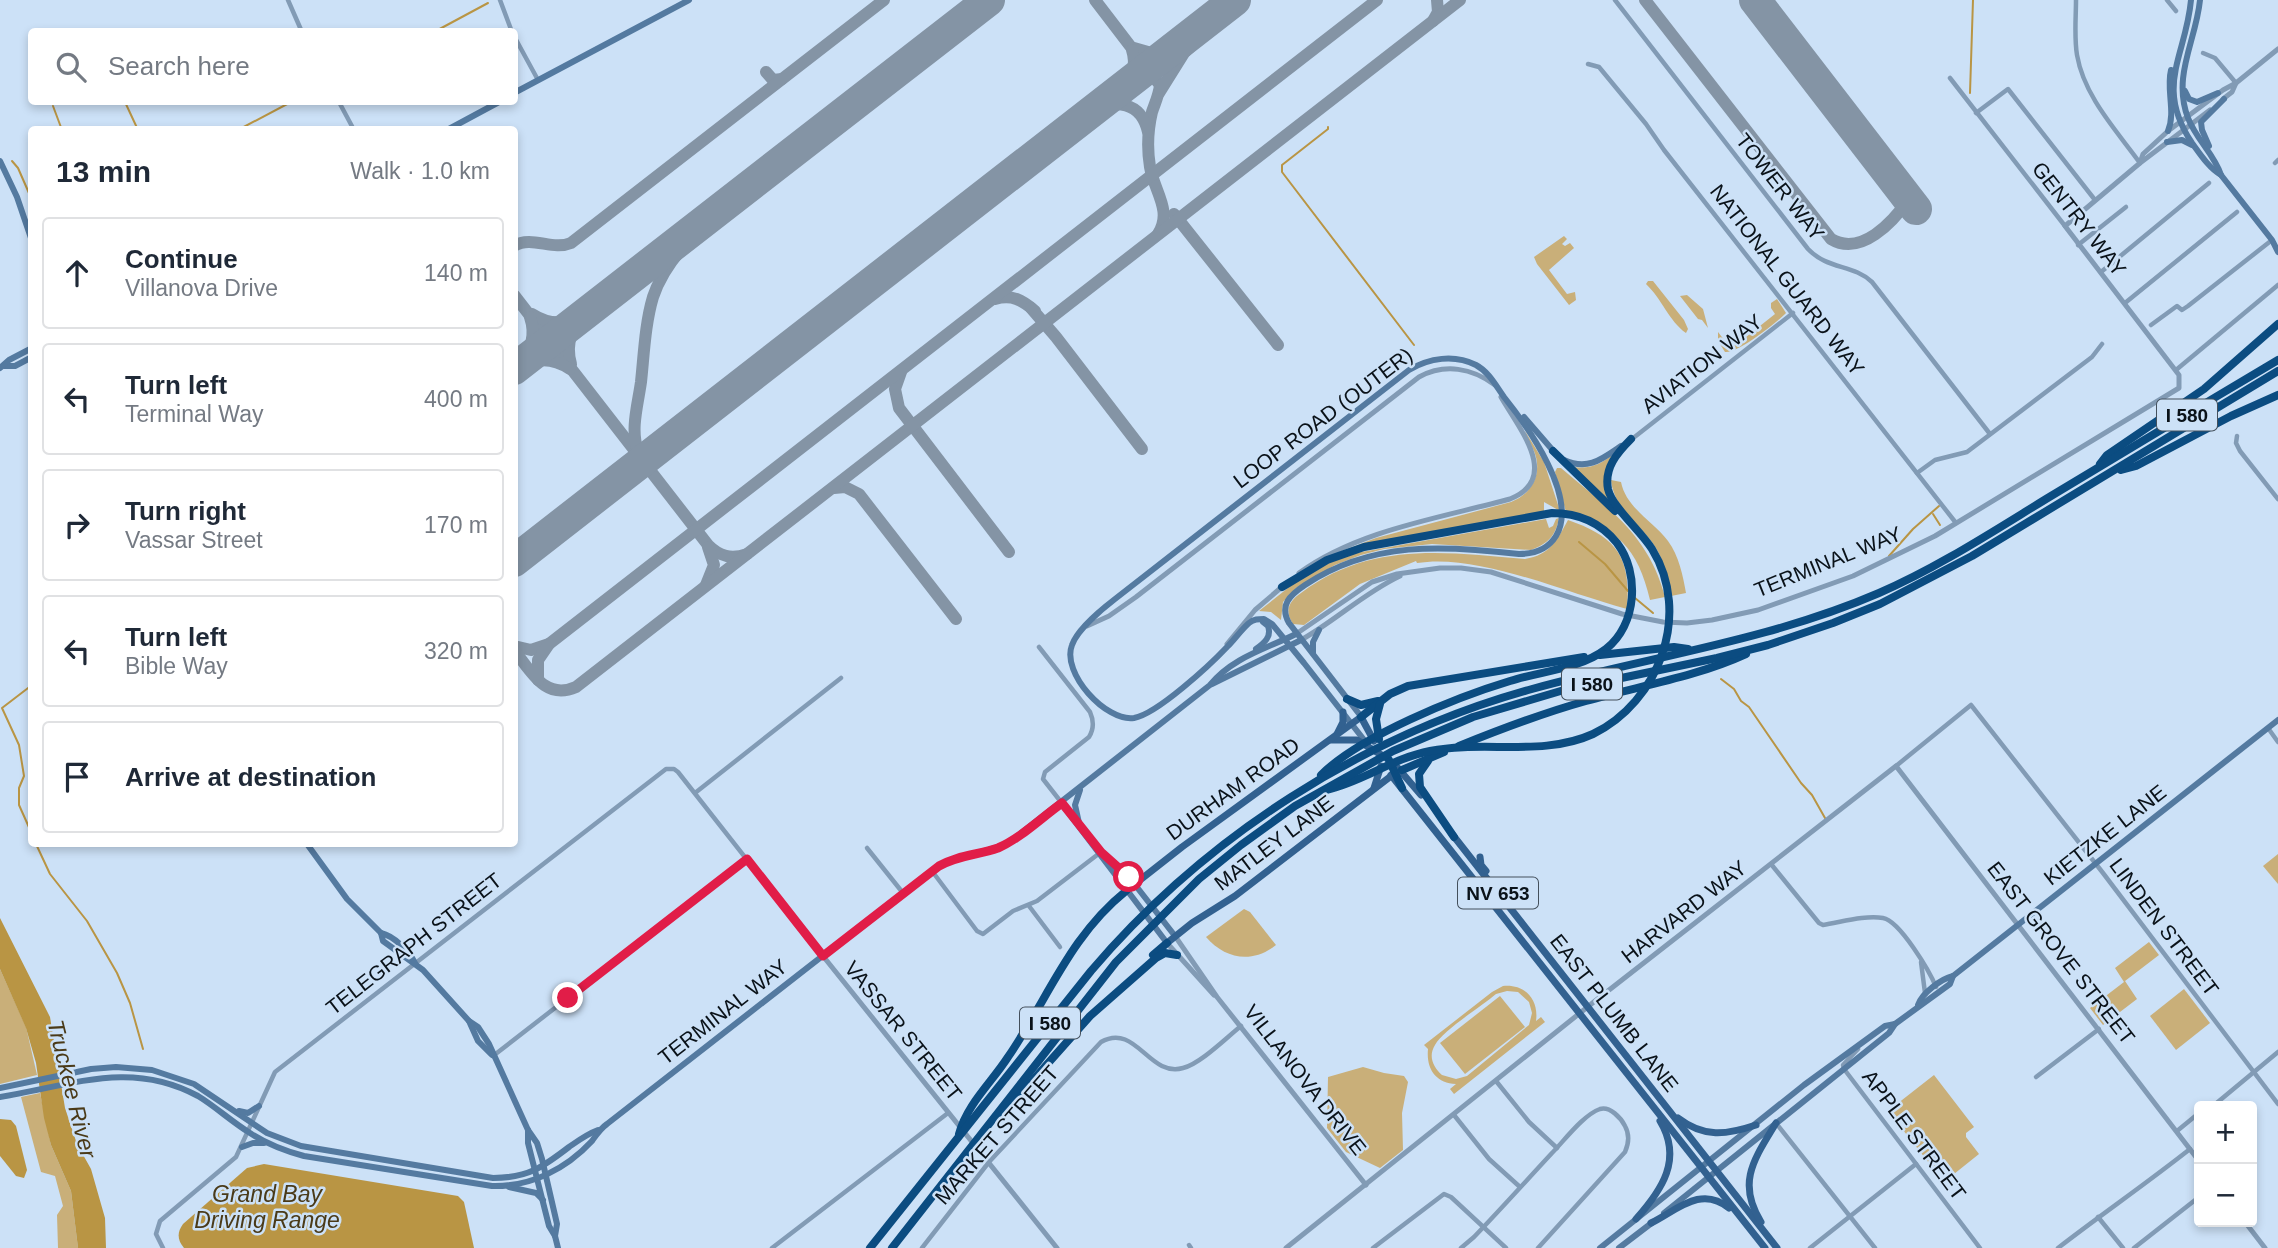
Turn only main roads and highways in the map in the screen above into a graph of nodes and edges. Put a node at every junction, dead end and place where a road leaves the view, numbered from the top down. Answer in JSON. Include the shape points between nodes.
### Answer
{"nodes":[{"id":1,"x":689,"y":0,"type":"edge"},
{"id":2,"x":2191,"y":0,"type":"edge"},
{"id":3,"x":2200,"y":0,"type":"edge"},
{"id":4,"x":2179,"y":52,"type":"junction"},
{"id":5,"x":2182,"y":75,"type":"junction"},
{"id":6,"x":518,"y":91,"type":"edge"},
{"id":7,"x":493,"y":105,"type":"edge"},
{"id":8,"x":2186,"y":123,"type":"junction"},
{"id":9,"x":454,"y":126,"type":"edge"},
{"id":10,"x":2168,"y":131,"type":"road end"},
{"id":11,"x":2167,"y":142,"type":"road end"},
{"id":12,"x":2197,"y":149,"type":"junction"},
{"id":13,"x":0,"y":161,"type":"edge"},
{"id":14,"x":2217,"y":163,"type":"junction"},
{"id":15,"x":2221,"y":175,"type":"junction"},
{"id":16,"x":28,"y":229,"type":"edge"},
{"id":17,"x":2275,"y":241,"type":"edge"},
{"id":18,"x":2278,"y":253,"type":"edge"},
{"id":19,"x":2278,"y":324,"type":"edge"},
{"id":20,"x":28,"y":349,"type":"edge"},
{"id":21,"x":28,"y":359,"type":"edge"},
{"id":22,"x":2278,"y":360,"type":"edge"},
{"id":23,"x":20,"y":363,"type":"junction"},
{"id":24,"x":28,"y":364,"type":"edge"},
{"id":25,"x":2,"y":367,"type":"edge"},
{"id":26,"x":2278,"y":371,"type":"edge"},
{"id":27,"x":2278,"y":395,"type":"edge"},
{"id":28,"x":1507,"y":400,"type":"junction"},
{"id":29,"x":1631,"y":439,"type":"joint"},
{"id":30,"x":1553,"y":451,"type":"junction"},
{"id":31,"x":2096,"y":469,"type":"junction"},
{"id":32,"x":2111,"y":473,"type":"junction"},
{"id":33,"x":1643,"y":537,"type":"junction"},
{"id":34,"x":1282,"y":587,"type":"road end"},
{"id":35,"x":1248,"y":625,"type":"junction"},
{"id":36,"x":1319,"y":630,"type":"road end"},
{"id":37,"x":1296,"y":634,"type":"junction"},
{"id":38,"x":1284,"y":639,"type":"junction"},
{"id":39,"x":1301,"y":640,"type":"junction"},
{"id":40,"x":1768,"y":645,"type":"junction"},
{"id":41,"x":1290,"y":647,"type":"junction"},
{"id":42,"x":1695,"y":649,"type":"junction"},
{"id":43,"x":1244,"y":657,"type":"junction"},
{"id":44,"x":1315,"y":658,"type":"junction"},
{"id":45,"x":1210,"y":685,"type":"junction"},
{"id":46,"x":1346,"y":699,"type":"junction"},
{"id":47,"x":1384,"y":699,"type":"junction"},
{"id":48,"x":1343,"y":712,"type":"junction"},
{"id":49,"x":1361,"y":717,"type":"junction"},
{"id":50,"x":2278,"y":720,"type":"edge"},
{"id":51,"x":1352,"y":724,"type":"junction"},
{"id":52,"x":1334,"y":739,"type":"junction"},
{"id":53,"x":1369,"y":746,"type":"junction"},
{"id":54,"x":1380,"y":748,"type":"junction"},
{"id":55,"x":1436,"y":755,"type":"junction"},
{"id":56,"x":1384,"y":760,"type":"junction"},
{"id":57,"x":1397,"y":772,"type":"junction"},
{"id":58,"x":1311,"y":784,"type":"junction"},
{"id":59,"x":1082,"y":786,"type":"junction"},
{"id":60,"x":1374,"y":788,"type":"junction"},
{"id":61,"x":1402,"y":788,"type":"joint"},
{"id":62,"x":1320,"y":792,"type":"junction"},
{"id":63,"x":1409,"y":797,"type":"junction"},
{"id":64,"x":1062,"y":803,"type":"junction"},
{"id":65,"x":1079,"y":825,"type":"junction"},
{"id":66,"x":1454,"y":837,"type":"junction"},
{"id":67,"x":309,"y":847,"type":"edge"},
{"id":68,"x":1101,"y":852,"type":"junction"},
{"id":69,"x":1476,"y":859,"type":"junction"},
{"id":70,"x":1134,"y":884,"type":"junction"},
{"id":71,"x":1126,"y":891,"type":"junction"},
{"id":72,"x":1175,"y":936,"type":"junction"},
{"id":73,"x":1167,"y":943,"type":"junction"},
{"id":74,"x":1177,"y":955,"type":"road end"},
{"id":75,"x":1954,"y":976,"type":"junction"},
{"id":76,"x":1927,"y":997,"type":"junction"},
{"id":77,"x":1100,"y":1005,"type":"junction"},
{"id":78,"x":1895,"y":1024,"type":"junction"},
{"id":79,"x":1635,"y":1082,"type":"junction"},
{"id":80,"x":0,"y":1088,"type":"edge"},
{"id":81,"x":0,"y":1097,"type":"edge"},
{"id":82,"x":259,"y":1106,"type":"road end"},
{"id":83,"x":1667,"y":1108,"type":"junction"},
{"id":84,"x":232,"y":1109,"type":"junction"},
{"id":85,"x":973,"y":1113,"type":"junction"},
{"id":86,"x":1776,"y":1123,"type":"junction"},
{"id":87,"x":1756,"y":1125,"type":"junction"},
{"id":88,"x":987,"y":1129,"type":"junction"},
{"id":89,"x":528,"y":1130,"type":"junction"},
{"id":90,"x":598,"y":1130,"type":"junction"},
{"id":91,"x":268,"y":1143,"type":"junction"},
{"id":92,"x":242,"y":1147,"type":"road end"},
{"id":93,"x":1709,"y":1162,"type":"junction"},
{"id":94,"x":398,"y":1163,"type":"junction"},
{"id":95,"x":363,"y":1166,"type":"junction"},
{"id":96,"x":544,"y":1167,"type":"junction"},
{"id":97,"x":1701,"y":1168,"type":"junction"},
{"id":98,"x":536,"y":1171,"type":"junction"},
{"id":99,"x":1716,"y":1171,"type":"junction"},
{"id":100,"x":546,"y":1176,"type":"junction"},
{"id":101,"x":1709,"y":1177,"type":"junction"},
{"id":102,"x":538,"y":1179,"type":"junction"},
{"id":103,"x":507,"y":1186,"type":"junction"},
{"id":104,"x":544,"y":1203,"type":"junction"},
{"id":105,"x":1636,"y":1219,"type":"junction"},
{"id":106,"x":1651,"y":1223,"type":"junction"},
{"id":107,"x":1752,"y":1232,"type":"junction"},
{"id":108,"x":555,"y":1236,"type":"junction"},
{"id":109,"x":870,"y":1247,"type":"edge"},
{"id":110,"x":1777,"y":1247,"type":"edge"},
{"id":111,"x":558,"y":1248,"type":"edge"},
{"id":112,"x":892,"y":1248,"type":"edge"},
{"id":113,"x":1600,"y":1248,"type":"edge"},
{"id":114,"x":1619,"y":1248,"type":"edge"},
{"id":115,"x":1765,"y":1248,"type":"edge"}],
"edges":[{"from":1,"to":6,"type":"main road"},
{"from":2,"to":4,"type":"main road"},
{"from":3,"to":5,"type":"main road"},
{"from":4,"to":8,"type":"main road","via":[[2173,86]]},
{"from":4,"to":10,"type":"main road","via":[[2169,74]]},
{"from":5,"to":8,"type":"main road"},
{"from":5,"to":14,"type":"main road","via":[[2192,101],[2221,96],[2201,124]]},
{"from":7,"to":9,"type":"main road"},
{"from":8,"to":12,"type":"main road"},
{"from":8,"to":14,"type":"main road"},
{"from":11,"to":12,"type":"main road","via":[[2182,140]]},
{"from":12,"to":15,"type":"main road"},
{"from":13,"to":16,"type":"main road"},
{"from":14,"to":15,"type":"main road"},
{"from":15,"to":17,"type":"main road"},
{"from":17,"to":18,"type":"main road"},
{"from":19,"to":31,"type":"highway","via":[[2204,389],[2107,455]]},
{"from":20,"to":25,"type":"main road"},
{"from":21,"to":23,"type":"main road"},
{"from":22,"to":31,"type":"highway","number":"I 580"},
{"from":23,"to":24,"type":"main road"},
{"from":23,"to":25,"type":"main road"},
{"from":26,"to":32,"type":"highway","number":"I 580"},
{"from":27,"to":32,"type":"highway","via":[[2136,466]]},
{"from":28,"to":30,"type":"main road"},
{"from":28,"to":35,"type":"main road","name":"LOOP ROAD (OUTER)","via":[[1482,370],[1464,361],[1435,359],[1414,367],[1115,598],[1072,645],[1071,666],[1101,706],[1121,718],[1136,717],[1148,713]]},
{"from":28,"to":37,"type":"main road","name":"LOOP ROAD (OUTER)","via":[[1539,445],[1553,476],[1563,515],[1553,541],[1527,554],[1430,547],[1350,561],[1289,597],[1285,613]]},
{"from":29,"to":30,"type":"main road","via":[[1586,465],[1568,462]]},
{"from":29,"to":33,"type":"highway","via":[[1613,460],[1608,485],[1615,505]]},
{"from":30,"to":33,"type":"highway"},
{"from":31,"to":42,"type":"highway","number":"I 580","via":[[1940,563],[1876,594],[1780,628]]},
{"from":32,"to":40,"type":"highway","number":"I 580","via":[[1926,582]]},
{"from":33,"to":62,"type":"highway","via":[[1657,561],[1667,596],[1668,632],[1652,679],[1628,710],[1579,739],[1427,751],[1346,786]]},
{"from":34,"to":58,"type":"highway","via":[[1356,549],[1543,514],[1574,515],[1594,523],[1611,536],[1632,580],[1624,625],[1614,642],[1589,659],[1457,699],[1333,762]]},
{"from":35,"to":38,"type":"main road","via":[[1259,619],[1267,621]]},
{"from":35,"to":43,"type":"main road","via":[[1264,622],[1269,633]]},
{"from":36,"to":44,"type":"main road","via":[[1313,642]]},
{"from":37,"to":38,"type":"main road","name":"TERMINAL WAY"},
{"from":37,"to":39,"type":"main road"},
{"from":38,"to":41,"type":"main road"},
{"from":38,"to":43,"type":"main road","name":"TERMINAL WAY"},
{"from":39,"to":41,"type":"main road","name":"TERMINAL WAY"},
{"from":39,"to":44,"type":"main road"},
{"from":40,"to":55,"type":"highway","via":[[1703,671],[1528,719]]},
{"from":40,"to":62,"type":"highway","number":"I 580","via":[[1547,694],[1473,717],[1420,739]]},
{"from":41,"to":45,"type":"main road","name":"TERMINAL WAY"},
{"from":41,"to":48,"type":"main road"},
{"from":42,"to":47,"type":"highway","via":[[1646,649],[1527,665],[1408,686]]},
{"from":42,"to":58,"type":"highway","number":"I 580","via":[[1462,711],[1379,747]]},
{"from":43,"to":45,"type":"main road","name":"TERMINAL WAY"},
{"from":44,"to":46,"type":"main road"},
{"from":45,"to":59,"type":"main road","name":"TERMINAL WAY"},
{"from":46,"to":47,"type":"highway","via":[[1361,705]]},
{"from":46,"to":49,"type":"main road"},
{"from":47,"to":49,"type":"highway"},
{"from":47,"to":54,"type":"highway","via":[[1376,719]]},
{"from":48,"to":51,"type":"main road"},
{"from":48,"to":52,"type":"main road"},
{"from":49,"to":51,"type":"main road","name":"DURHAM ROAD"},
{"from":49,"to":54,"type":"main road"},
{"from":50,"to":75,"type":"main road","name":"KIETZKE LANE"},
{"from":51,"to":52,"type":"main road","name":"DURHAM ROAD"},
{"from":51,"to":53,"type":"main road"},
{"from":52,"to":53,"type":"main road","via":[[1348,738]]},
{"from":52,"to":70,"type":"main road","name":"DURHAM ROAD"},
{"from":53,"to":54,"type":"main road"},
{"from":53,"to":56,"type":"main road"},
{"from":54,"to":56,"type":"highway"},
{"from":54,"to":57,"type":"main road"},
{"from":55,"to":57,"type":"highway"},
{"from":55,"to":66,"type":"highway","via":[[1423,765],[1419,782]]},
{"from":56,"to":57,"type":"highway"},
{"from":56,"to":60,"type":"main road"},
{"from":57,"to":60,"type":"main road","name":"MATLEY LANE"},
{"from":57,"to":61,"type":"highway"},
{"from":57,"to":66,"type":"main road","name":"EAST PLUMB LANE","number":"NV 653","via":[[1409,779]]},
{"from":58,"to":85,"type":"highway","number":"I 580","via":[[1242,831],[1126,931]]},
{"from":59,"to":64,"type":"main road","name":"TERMINAL WAY"},
{"from":59,"to":65,"type":"main road","via":[[1075,802]]},
{"from":60,"to":72,"type":"main road","name":"MATLEY LANE","via":[[1236,896]]},
{"from":61,"to":63,"type":"main road","name":"EAST PLUMB LANE","number":"NV 653"},
{"from":62,"to":88,"type":"highway","number":"I 580","via":[[1228,855],[1134,942]]},
{"from":63,"to":69,"type":"main road","via":[[1465,863]]},
{"from":63,"to":79,"type":"main road","name":"EAST PLUMB LANE","number":"NV 653"},
{"from":64,"to":65,"type":"main road","name":"VILLANOVA DRIVE"},
{"from":64,"to":90,"type":"main road","name":"TERMINAL WAY","via":[[1005,844],[957,857],[932,871]]},
{"from":65,"to":68,"type":"main road","name":"VILLANOVA DRIVE"},
{"from":66,"to":69,"type":"main road","name":"EAST PLUMB LANE","number":"NV 653"},
{"from":67,"to":89,"type":"main road","via":[[347,899],[410,954],[469,1021],[482,1047],[493,1056]]},
{"from":68,"to":70,"type":"main road","name":"VILLANOVA DRIVE"},
{"from":68,"to":71,"type":"main road","name":"VILLANOVA DRIVE"},
{"from":69,"to":83,"type":"main road","name":"EAST PLUMB LANE","number":"NV 653"},
{"from":70,"to":71,"type":"main road","name":"DURHAM ROAD"},
{"from":70,"to":72,"type":"main road","name":"VILLANOVA DRIVE"},
{"from":71,"to":73,"type":"main road","name":"VILLANOVA DRIVE"},
{"from":71,"to":85,"type":"highway","via":[[1080,938]]},
{"from":72,"to":73,"type":"main road","name":"MATLEY LANE"},
{"from":73,"to":77,"type":"highway"},
{"from":74,"to":77,"type":"highway","via":[[1165,953],[1156,958]]},
{"from":75,"to":76,"type":"main road","name":"KIETZKE LANE"},
{"from":75,"to":76,"type":"main road","name":"KIETZKE LANE","via":[[1950,984]]},
{"from":76,"to":78,"type":"main road","name":"KIETZKE LANE"},
{"from":77,"to":88,"type":"highway"},
{"from":78,"to":86,"type":"main road","name":"KIETZKE LANE"},
{"from":78,"to":87,"type":"main road","name":"KIETZKE LANE","via":[[1885,1026]]},
{"from":79,"to":97,"type":"main road","name":"EAST PLUMB LANE","number":"NV 653"},
{"from":79,"to":105,"type":"main road","via":[[1663,1126],[1671,1155],[1662,1187]]},
{"from":80,"to":84,"type":"main road","via":[[116,1067],[164,1073],[202,1088]]},
{"from":81,"to":91,"type":"main road","via":[[98,1077],[126,1076],[169,1084],[199,1097]]},
{"from":82,"to":84,"type":"main road","via":[[248,1113]]},
{"from":83,"to":87,"type":"main road","via":[[1706,1133],[1732,1133]]},
{"from":83,"to":93,"type":"main road","name":"EAST PLUMB LANE","number":"NV 653"},
{"from":84,"to":94,"type":"main road","via":[[276,1137],[301,1146]]},
{"from":85,"to":109,"type":"highway","number":"I 580","via":[[954,1144]]},
{"from":86,"to":99,"type":"main road","name":"KIETZKE LANE"},
{"from":86,"to":110,"type":"main road","via":[[1755,1157],[1749,1183],[1757,1216]]},
{"from":87,"to":93,"type":"main road","name":"KIETZKE LANE"},
{"from":88,"to":112,"type":"highway"},
{"from":89,"to":96,"type":"main road"},
{"from":89,"to":98,"type":"main road"},
{"from":90,"to":96,"type":"main road","name":"TERMINAL WAY"},
{"from":90,"to":100,"type":"main road","name":"TERMINAL WAY","via":[[586,1146]]},
{"from":91,"to":92,"type":"main road"},
{"from":91,"to":95,"type":"main road","via":[[304,1156]]},
{"from":93,"to":97,"type":"main road","name":"KIETZKE LANE"},
{"from":93,"to":99,"type":"main road","name":"EAST PLUMB LANE","number":"NV 653"},
{"from":94,"to":95,"type":"main road"},
{"from":94,"to":98,"type":"main road","name":"TERMINAL WAY","via":[[493,1178]]},
{"from":95,"to":103,"type":"main road"},
{"from":96,"to":98,"type":"main road","name":"TERMINAL WAY"},
{"from":96,"to":100,"type":"main road"},
{"from":97,"to":101,"type":"main road","name":"EAST PLUMB LANE","number":"NV 653"},
{"from":97,"to":105,"type":"main road","name":"KIETZKE LANE"},
{"from":98,"to":102,"type":"main road"},
{"from":99,"to":101,"type":"main road","name":"KIETZKE LANE"},
{"from":99,"to":110,"type":"main road","name":"EAST PLUMB LANE"},
{"from":100,"to":102,"type":"main road","name":"TERMINAL WAY"},
{"from":100,"to":108,"type":"main road","via":[[557,1224]]},
{"from":101,"to":106,"type":"main road","name":"KIETZKE LANE"},
{"from":101,"to":107,"type":"main road","name":"EAST PLUMB LANE"},
{"from":102,"to":103,"type":"main road","name":"TERMINAL WAY"},
{"from":102,"to":104,"type":"main road"},
{"from":103,"to":104,"type":"main road","via":[[536,1193]]},
{"from":104,"to":108,"type":"main road"},
{"from":105,"to":113,"type":"main road","name":"KIETZKE LANE"},
{"from":106,"to":107,"type":"main road","via":[[1690,1200],[1704,1198],[1726,1205]]},
{"from":106,"to":114,"type":"main road","name":"KIETZKE LANE"},
{"from":107,"to":115,"type":"main road","name":"EAST PLUMB LANE"},
{"from":108,"to":111,"type":"main road"}]}
